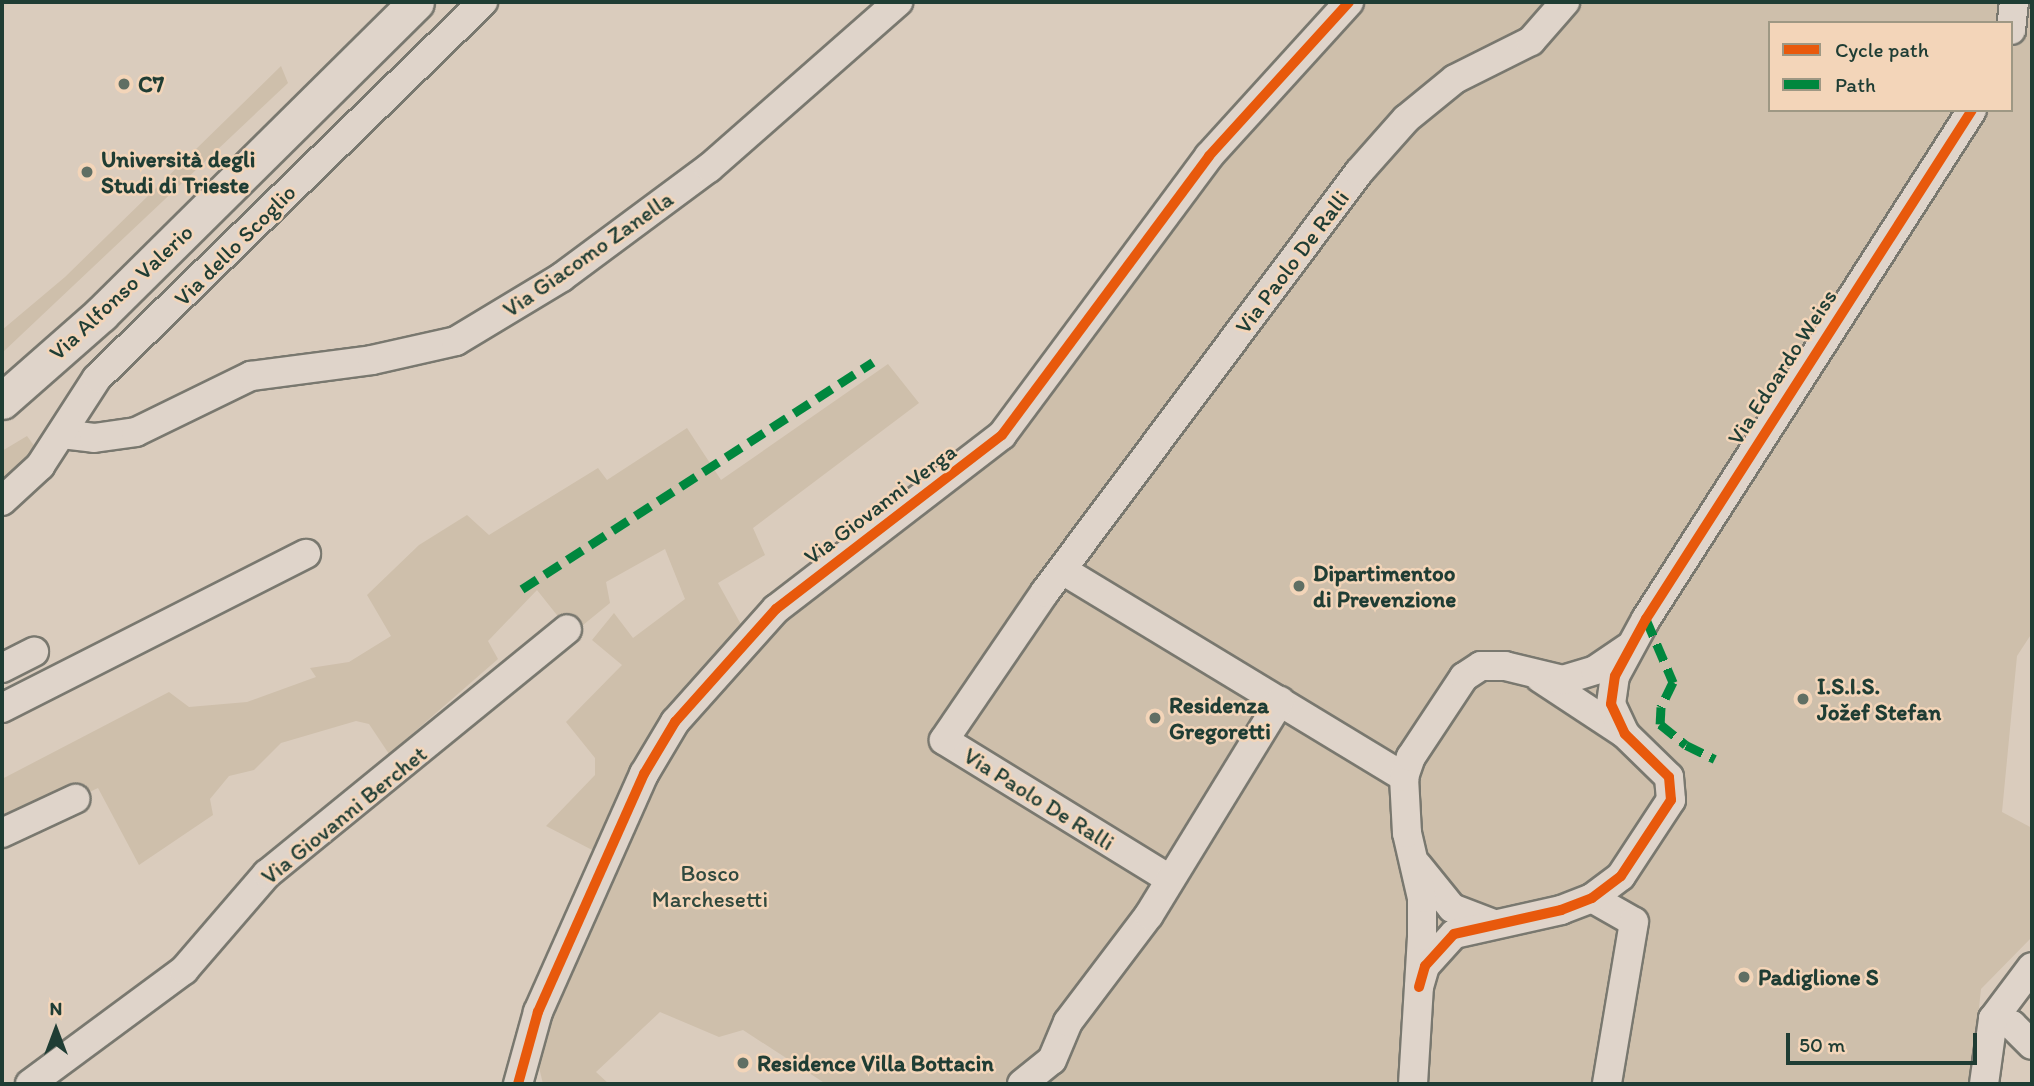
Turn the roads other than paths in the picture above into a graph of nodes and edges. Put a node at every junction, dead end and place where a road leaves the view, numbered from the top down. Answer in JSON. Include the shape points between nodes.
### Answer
{"nodes":[{"id":1,"x":416,"y":2,"type":"edge"},
{"id":2,"x":483,"y":2,"type":"edge"},
{"id":3,"x":898,"y":2,"type":"edge"},
{"id":4,"x":1349,"y":2,"type":"edge"},
{"id":5,"x":1565,"y":2,"type":"edge"},
{"id":6,"x":2014,"y":2,"type":"edge"},
{"id":7,"x":2012,"y":21,"type":"edge"},
{"id":8,"x":1971,"y":112,"type":"edge"},
{"id":9,"x":2,"y":401,"type":"edge"},
{"id":10,"x":62,"y":434,"type":"junction"},
{"id":11,"x":2,"y":501,"type":"edge"},
{"id":12,"x":306,"y":554,"type":"dead end"},
{"id":13,"x":1064,"y":571,"type":"junction"},
{"id":14,"x":567,"y":629,"type":"dead end"},
{"id":15,"x":1628,"y":648,"type":"junction"},
{"id":16,"x":34,"y":652,"type":"dead end"},
{"id":17,"x":2,"y":668,"type":"edge"},
{"id":18,"x":1532,"y":673,"type":"junction"},
{"id":19,"x":1280,"y":701,"type":"junction"},
{"id":20,"x":2,"y":708,"type":"edge"},
{"id":21,"x":1625,"y":734,"type":"junction"},
{"id":22,"x":1404,"y":777,"type":"junction"},
{"id":23,"x":75,"y":799,"type":"dead end"},
{"id":24,"x":2,"y":833,"type":"edge"},
{"id":25,"x":1415,"y":861,"type":"junction"},
{"id":26,"x":1168,"y":878,"type":"junction"},
{"id":27,"x":1592,"y":898,"type":"junction"},
{"id":28,"x":1491,"y":923,"type":"junction"},
{"id":29,"x":2032,"y":967,"type":"edge"},
{"id":30,"x":1419,"y":987,"type":"junction"},
{"id":31,"x":1993,"y":1019,"type":"junction"},
{"id":32,"x":2032,"y":1045,"type":"edge"},
{"id":33,"x":30,"y":1084,"type":"edge"},
{"id":34,"x":519,"y":1084,"type":"edge"},
{"id":35,"x":1022,"y":1084,"type":"edge"},
{"id":36,"x":1413,"y":1084,"type":"edge"},
{"id":37,"x":1607,"y":1084,"type":"edge"},
{"id":38,"x":1984,"y":1084,"type":"edge"}],
"edges":[{"from":1,"to":9,"type":"main road","name":"Via Alfonso Valerio","via":[[101,314]]},
{"from":2,"to":10,"type":"street","name":"Via dello Scoglio","via":[[97,379]]},
{"from":3,"to":10,"type":"street","name":"Via Giacomo Zanella","via":[[702,174],[562,277],[456,341],[372,360],[251,376],[136,432],[94,438]]},
{"from":4,"to":34,"type":"street","name":"Via Giovanni Verga","via":[[1209,156],[1002,435],[776,609],[675,722],[644,774],[538,1012]]},
{"from":5,"to":13,"type":"street","name":"Via Paolo De Ralli","via":[[1531,41],[1455,79],[1406,119],[1359,172]]},
{"from":6,"to":7,"type":"street"},
{"from":8,"to":15,"type":"street","name":"Via Edoardo Weiss"},
{"from":10,"to":11,"type":"street","name":"Via dello Scoglio","via":[[40,466]]},
{"from":12,"to":20,"type":"street"},
{"from":13,"to":19,"type":"street"},
{"from":13,"to":26,"type":"street","name":"Via Paolo De Ralli","via":[[944,740]]},
{"from":14,"to":33,"type":"street","name":"Via Giovanni Berchet","via":[[267,874],[184,970]]},
{"from":15,"to":18,"type":"street","via":[[1595,670],[1563,680]]},
{"from":15,"to":21,"type":"street","via":[[1615,676],[1611,704]]},
{"from":16,"to":17,"type":"street"},
{"from":18,"to":21,"type":"street"},
{"from":18,"to":22,"type":"street","via":[[1481,666],[1464,677],[1425,730]]},
{"from":19,"to":22,"type":"street"},
{"from":19,"to":26,"type":"street"},
{"from":21,"to":27,"type":"street","via":[[1669,778],[1671,800],[1621,876]]},
{"from":22,"to":25,"type":"street","via":[[1407,833]]},
{"from":23,"to":24,"type":"street"},
{"from":25,"to":28,"type":"street","via":[[1433,890],[1452,908]]},
{"from":25,"to":30,"type":"street","via":[[1422,898]]},
{"from":26,"to":35,"type":"street","via":[[1149,915],[1068,1022],[1052,1060]]},
{"from":27,"to":28,"type":"street","via":[[1528,921]]},
{"from":27,"to":37,"type":"street","via":[[1634,922]]},
{"from":28,"to":30,"type":"street","via":[[1454,934],[1425,966]]},
{"from":29,"to":31,"type":"street"},
{"from":30,"to":36,"type":"street"},
{"from":31,"to":32,"type":"street","via":[[2012,1025]]},
{"from":31,"to":38,"type":"street"}]}
